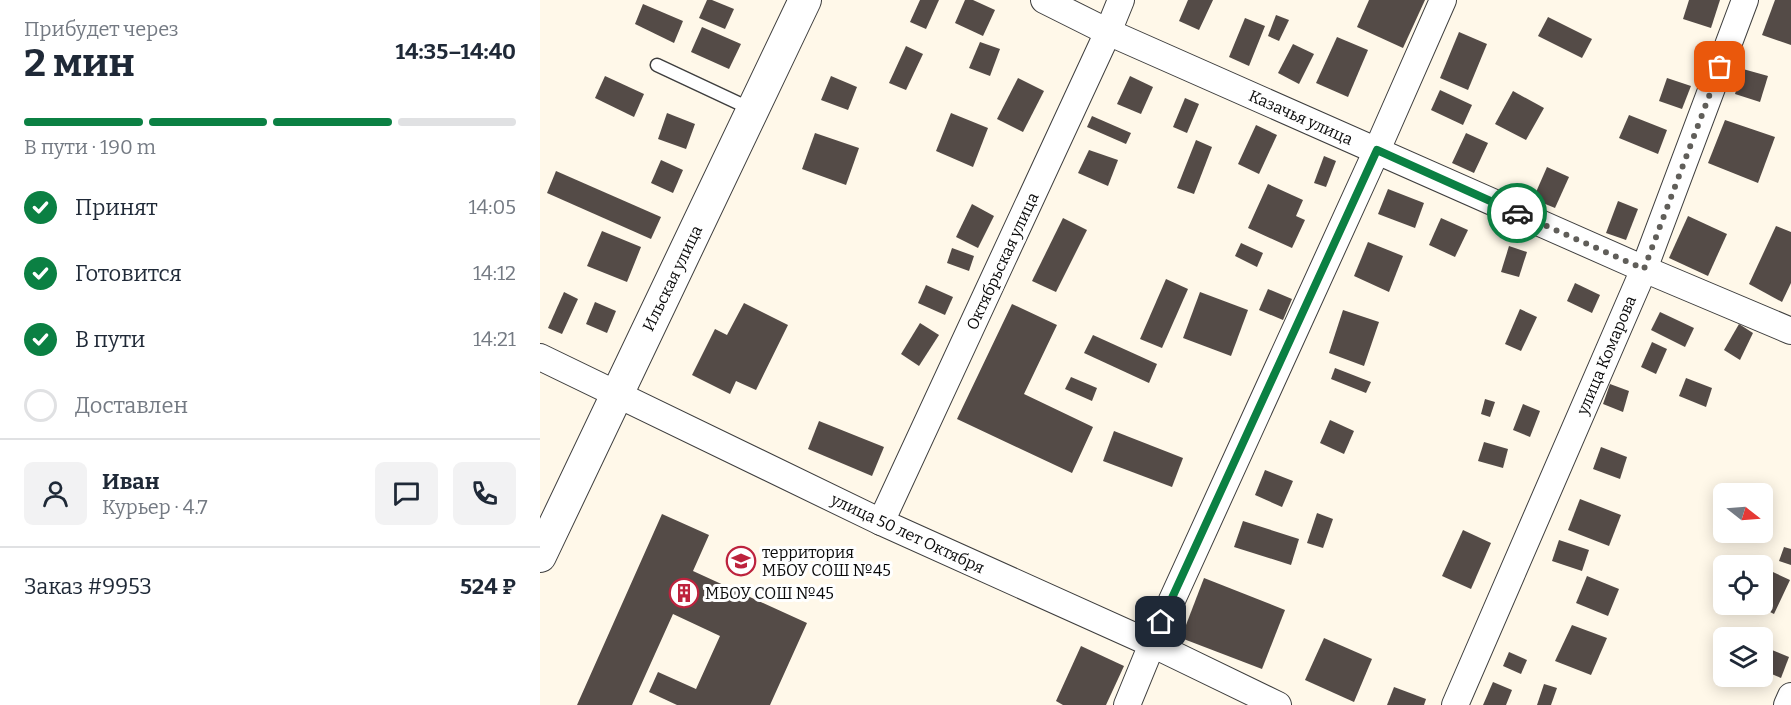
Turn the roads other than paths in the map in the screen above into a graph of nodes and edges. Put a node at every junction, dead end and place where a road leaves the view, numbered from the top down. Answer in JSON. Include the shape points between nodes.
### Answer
{"nodes":[{"id":1,"x":805,"y":0,"type":"edge"},
{"id":2,"x":1044,"y":0,"type":"edge"},
{"id":3,"x":1121,"y":0,"type":"edge"},
{"id":4,"x":1443,"y":0,"type":"edge"},
{"id":5,"x":1745,"y":0,"type":"edge"},
{"id":6,"x":1108,"y":32,"type":"junction"},
{"id":7,"x":657,"y":65,"type":"dead end"},
{"id":8,"x":752,"y":110,"type":"junction"},
{"id":9,"x":1377,"y":150,"type":"junction"},
{"id":10,"x":1644,"y":269,"type":"junction"},
{"id":11,"x":1791,"y":331,"type":"edge"},
{"id":12,"x":540,"y":357,"type":"edge"},
{"id":13,"x":616,"y":394,"type":"junction"},
{"id":14,"x":881,"y":522,"type":"junction"},
{"id":15,"x":540,"y":556,"type":"edge"},
{"id":16,"x":1152,"y":644,"type":"junction"},
{"id":17,"x":1791,"y":696,"type":"edge"},
{"id":18,"x":1127,"y":705,"type":"edge"},
{"id":19,"x":1278,"y":705,"type":"edge"},
{"id":20,"x":1455,"y":705,"type":"edge"},
{"id":21,"x":1787,"y":705,"type":"edge"}],
"edges":[{"from":1,"to":8,"type":"street","name":"Ильская улица"},
{"from":2,"to":6,"type":"street","name":"Казачья улица"},
{"from":3,"to":6,"type":"street","name":"Октябрьская улица"},
{"from":4,"to":9,"type":"street"},
{"from":5,"to":10,"type":"street","name":"улица Комарова"},
{"from":6,"to":9,"type":"street","name":"Казачья улица"},
{"from":6,"to":14,"type":"street","name":"Октябрьская улица"},
{"from":7,"to":8,"type":"lane"},
{"from":8,"to":13,"type":"street","name":"Ильская улица"},
{"from":9,"to":10,"type":"street","name":"Казачья улица"},
{"from":9,"to":16,"type":"street"},
{"from":10,"to":11,"type":"street","name":"Казачья улица"},
{"from":10,"to":20,"type":"street","name":"улица Комарова"},
{"from":12,"to":13,"type":"street","name":"улица 50 лет Октября"},
{"from":13,"to":14,"type":"street","name":"улица 50 лет Октября"},
{"from":13,"to":15,"type":"street","name":"Ильская улица"},
{"from":14,"to":16,"type":"street","name":"улица 50 лет Октября"},
{"from":16,"to":18,"type":"street"},
{"from":16,"to":19,"type":"street","name":"улица 50 лет Октября"},
{"from":17,"to":21,"type":"street"}]}
